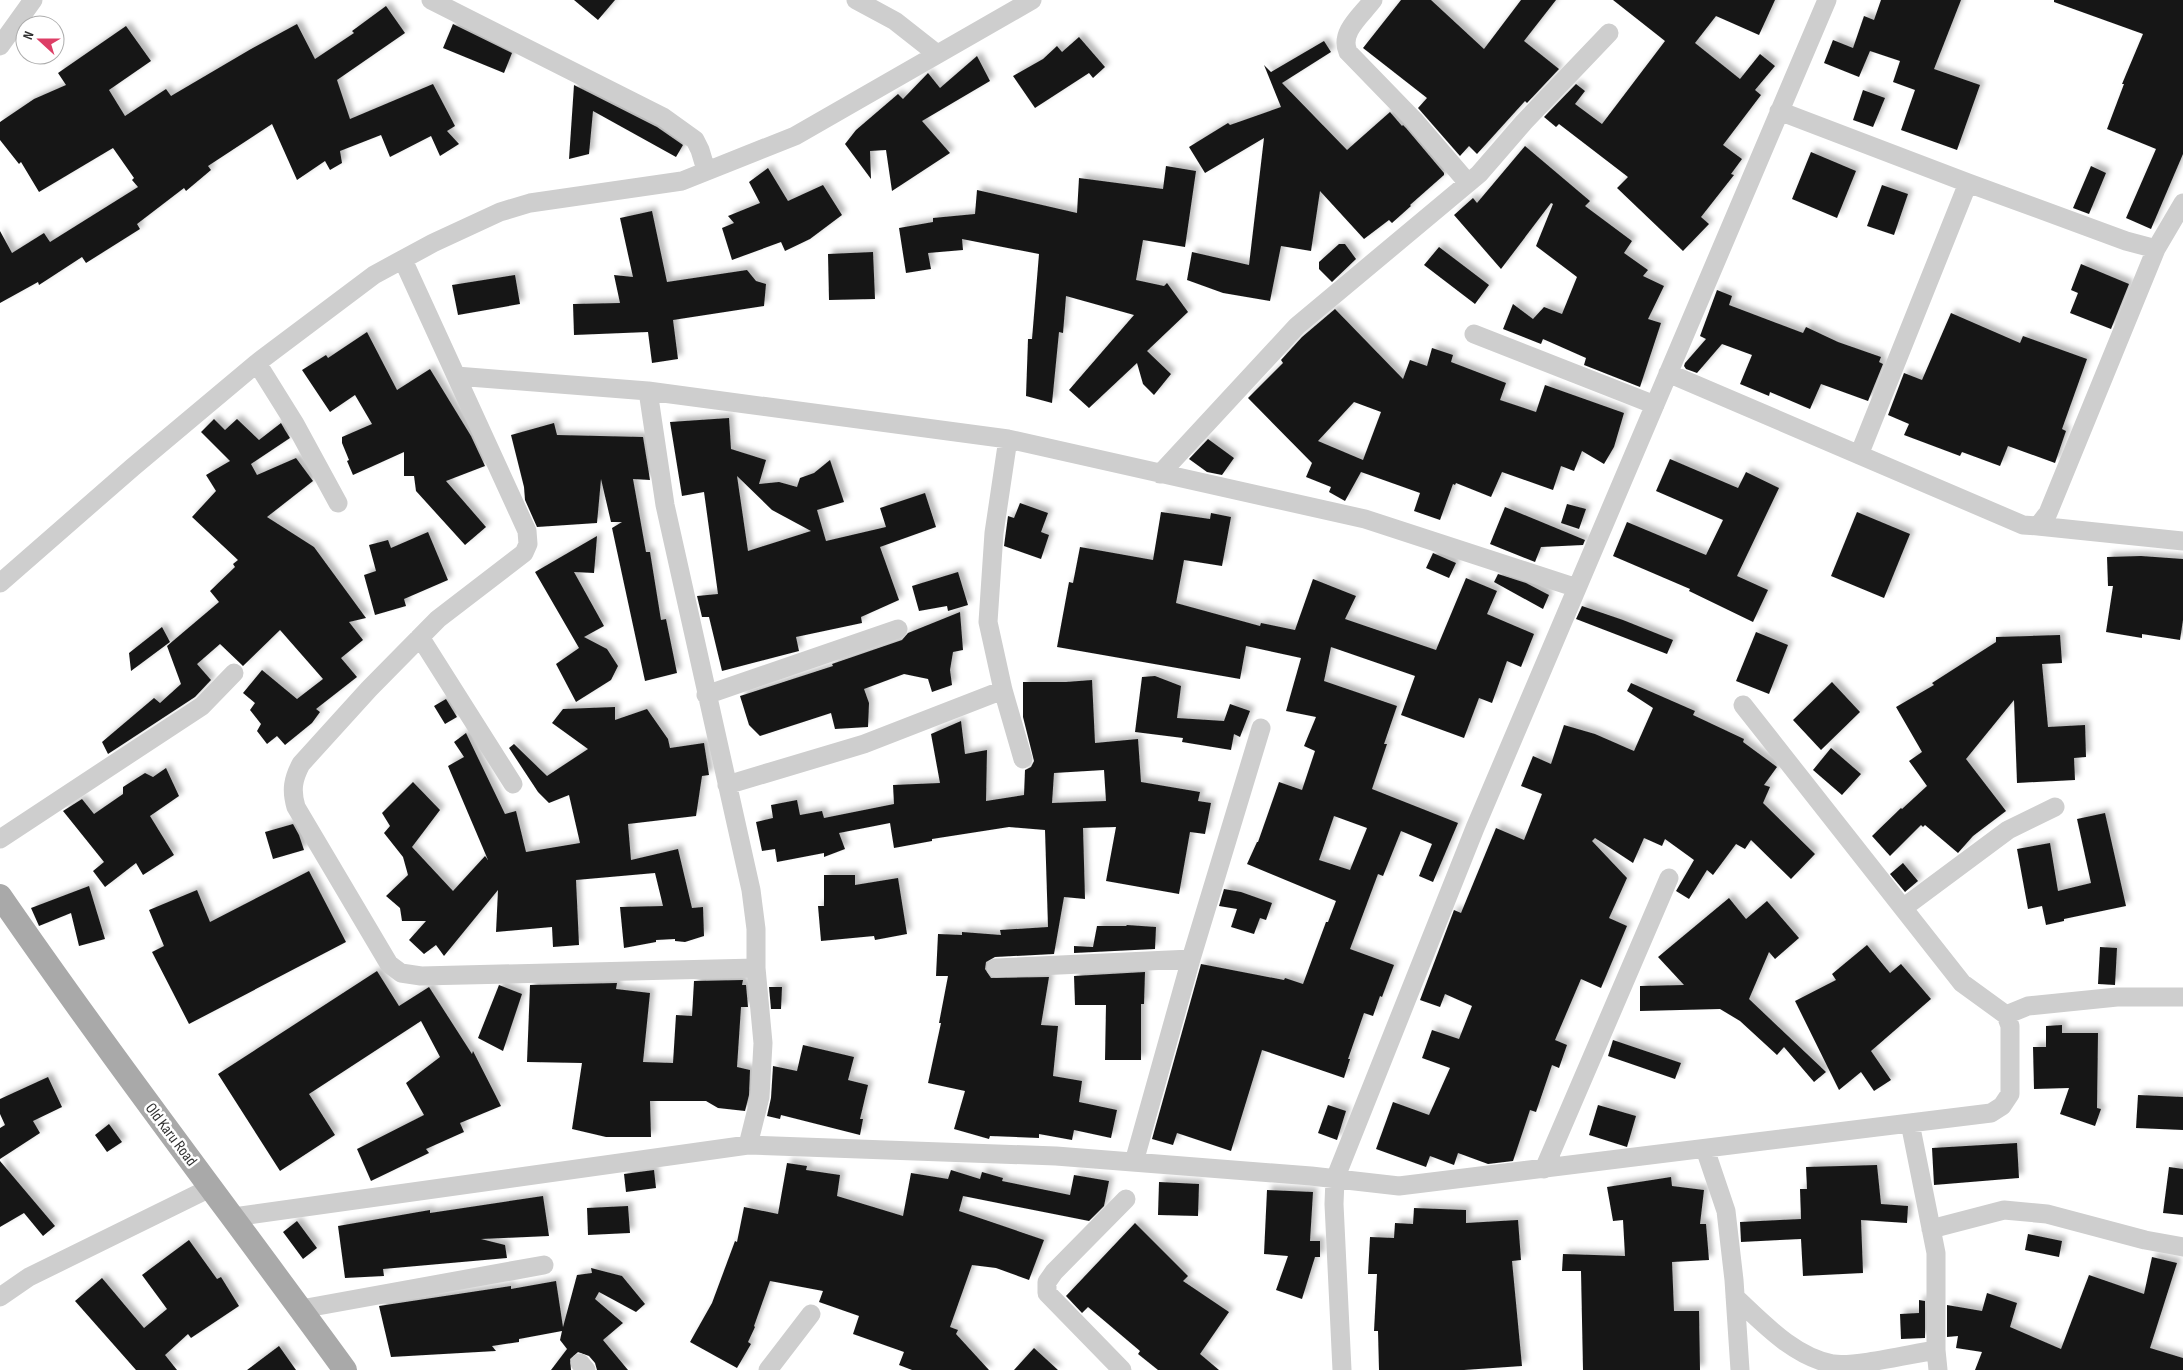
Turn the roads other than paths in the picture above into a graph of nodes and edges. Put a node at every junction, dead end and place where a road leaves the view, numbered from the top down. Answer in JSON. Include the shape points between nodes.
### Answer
{"nodes":[{"id":1,"x":33,"y":0,"type":"edge"},
{"id":2,"x":432,"y":0,"type":"edge"},
{"id":3,"x":856,"y":0,"type":"edge"},
{"id":4,"x":1032,"y":0,"type":"edge"},
{"id":5,"x":1374,"y":0,"type":"edge"},
{"id":6,"x":1827,"y":0,"type":"edge"},
{"id":7,"x":1609,"y":33,"type":"dead end"},
{"id":8,"x":0,"y":46,"type":"edge"},
{"id":9,"x":937,"y":54,"type":"junction"},
{"id":10,"x":1779,"y":111,"type":"junction"},
{"id":11,"x":706,"y":170,"type":"junction"},
{"id":12,"x":1468,"y":183,"type":"junction"},
{"id":13,"x":1968,"y":183,"type":"junction"},
{"id":14,"x":2183,"y":203,"type":"edge"},
{"id":15,"x":2156,"y":249,"type":"junction"},
{"id":16,"x":403,"y":260,"type":"junction"},
{"id":17,"x":1474,"y":334,"type":"dead end"},
{"id":18,"x":257,"y":363,"type":"junction"},
{"id":19,"x":1668,"y":373,"type":"junction"},
{"id":20,"x":456,"y":376,"type":"junction"},
{"id":21,"x":648,"y":391,"type":"junction"},
{"id":22,"x":1655,"y":405,"type":"junction"},
{"id":23,"x":1008,"y":439,"type":"junction"},
{"id":24,"x":1859,"y":455,"type":"junction"},
{"id":25,"x":1160,"y":474,"type":"junction"},
{"id":26,"x":338,"y":503,"type":"dead end"},
{"id":27,"x":2038,"y":526,"type":"junction"},
{"id":28,"x":2183,"y":541,"type":"edge"},
{"id":29,"x":0,"y":583,"type":"edge"},
{"id":30,"x":1577,"y":588,"type":"junction"},
{"id":31,"x":898,"y":629,"type":"dead end"},
{"id":32,"x":420,"y":637,"type":"junction"},
{"id":33,"x":234,"y":673,"type":"dead end"},
{"id":34,"x":1003,"y":690,"type":"junction"},
{"id":35,"x":706,"y":696,"type":"junction"},
{"id":36,"x":1743,"y":705,"type":"dead end"},
{"id":37,"x":1261,"y":728,"type":"dead end"},
{"id":38,"x":1023,"y":759,"type":"dead end"},
{"id":39,"x":513,"y":784,"type":"dead end"},
{"id":40,"x":726,"y":785,"type":"junction"},
{"id":41,"x":2055,"y":807,"type":"dead end"},
{"id":42,"x":0,"y":839,"type":"edge"},
{"id":43,"x":1669,"y":878,"type":"dead end"},
{"id":44,"x":0,"y":896,"type":"edge"},
{"id":45,"x":1903,"y":908,"type":"junction"},
{"id":46,"x":1191,"y":959,"type":"junction"},
{"id":47,"x":756,"y":968,"type":"junction"},
{"id":48,"x":996,"y":968,"type":"dead end"},
{"id":49,"x":2183,"y":996,"type":"edge"},
{"id":50,"x":2006,"y":1015,"type":"junction"},
{"id":51,"x":1910,"y":1123,"type":"junction"},
{"id":52,"x":748,"y":1144,"type":"junction"},
{"id":53,"x":1705,"y":1149,"type":"junction"},
{"id":54,"x":1134,"y":1162,"type":"junction"},
{"id":55,"x":1544,"y":1169,"type":"junction"},
{"id":56,"x":1335,"y":1179,"type":"junction"},
{"id":57,"x":212,"y":1187,"type":"junction"},
{"id":58,"x":1126,"y":1200,"type":"dead end"},
{"id":59,"x":234,"y":1217,"type":"junction"},
{"id":60,"x":1931,"y":1229,"type":"junction"},
{"id":61,"x":2183,"y":1247,"type":"edge"},
{"id":62,"x":544,"y":1265,"type":"dead end"},
{"id":63,"x":1735,"y":1297,"type":"junction"},
{"id":64,"x":0,"y":1298,"type":"edge"},
{"id":65,"x":301,"y":1309,"type":"junction"},
{"id":66,"x":811,"y":1314,"type":"dead end"},
{"id":67,"x":1936,"y":1350,"type":"junction"},
{"id":68,"x":345,"y":1370,"type":"edge"},
{"id":69,"x":768,"y":1370,"type":"edge"},
{"id":70,"x":1122,"y":1370,"type":"edge"},
{"id":71,"x":1342,"y":1370,"type":"edge"},
{"id":72,"x":1740,"y":1370,"type":"edge"},
{"id":73,"x":1938,"y":1370,"type":"edge"}],
"edges":[{"from":1,"to":8,"type":"street"},
{"from":2,"to":11,"type":"street","via":[[663,117],[695,140]]},
{"from":3,"to":9,"type":"street","via":[[895,21]]},
{"from":4,"to":9,"type":"street"},
{"from":5,"to":12,"type":"street","via":[[1346,35],[1344,43],[1348,52],[1414,120]]},
{"from":6,"to":10,"type":"street"},
{"from":7,"to":12,"type":"street"},
{"from":9,"to":11,"type":"street","via":[[796,136]]},
{"from":10,"to":13,"type":"street"},
{"from":10,"to":19,"type":"street"},
{"from":11,"to":16,"type":"street","via":[[664,185],[530,203],[500,212]]},
{"from":12,"to":25,"type":"street","via":[[1296,326]]},
{"from":13,"to":15,"type":"street"},
{"from":13,"to":24,"type":"street"},
{"from":14,"to":15,"type":"street"},
{"from":15,"to":27,"type":"street","via":[[2048,513]]},
{"from":16,"to":18,"type":"street","via":[[374,276]]},
{"from":16,"to":20,"type":"street"},
{"from":17,"to":22,"type":"street"},
{"from":18,"to":26,"type":"street"},
{"from":18,"to":29,"type":"street"},
{"from":19,"to":22,"type":"street"},
{"from":19,"to":24,"type":"street"},
{"from":20,"to":21,"type":"street"},
{"from":20,"to":32,"type":"street","via":[[527,531],[528,544],[524,553],[438,619]]},
{"from":21,"to":23,"type":"street"},
{"from":21,"to":35,"type":"street","via":[[665,505]]},
{"from":22,"to":30,"type":"street"},
{"from":23,"to":25,"type":"street"},
{"from":23,"to":34,"type":"street","via":[[988,594],[988,622]]},
{"from":24,"to":27,"type":"street","via":[[2023,525]]},
{"from":25,"to":30,"type":"street","via":[[1365,519]]},
{"from":27,"to":28,"type":"street"},
{"from":30,"to":56,"type":"street","via":[[1475,828]]},
{"from":31,"to":35,"type":"street"},
{"from":32,"to":39,"type":"street"},
{"from":32,"to":47,"type":"street","via":[[301,764],[294,777],[292,792],[296,807],[389,964],[401,973],[421,976]]},
{"from":33,"to":42,"type":"street","via":[[202,706]]},
{"from":34,"to":38,"type":"street"},
{"from":34,"to":40,"type":"street","via":[[864,744]]},
{"from":35,"to":40,"type":"street"},
{"from":36,"to":45,"type":"street"},
{"from":37,"to":46,"type":"street"},
{"from":40,"to":47,"type":"street","via":[[751,890]]},
{"from":41,"to":45,"type":"street","via":[[2008,830]]},
{"from":43,"to":55,"type":"street"},
{"from":44,"to":57,"type":"main road","name":"Old Karu Road","via":[[80,1011]]},
{"from":45,"to":50,"type":"street","via":[[1962,982]]},
{"from":46,"to":48,"type":"street"},
{"from":46,"to":54,"type":"street"},
{"from":47,"to":52,"type":"street","via":[[763,1043],[760,1097]]},
{"from":49,"to":50,"type":"street","via":[[2117,997],[2028,1006]]},
{"from":50,"to":51,"type":"street","via":[[2010,1026],[2010,1094],[2002,1106],[1991,1113]]},
{"from":51,"to":53,"type":"street"},
{"from":51,"to":60,"type":"street"},
{"from":52,"to":54,"type":"street"},
{"from":52,"to":59,"type":"street"},
{"from":53,"to":55,"type":"street"},
{"from":53,"to":63,"type":"street","via":[[1726,1211]]},
{"from":54,"to":56,"type":"street"},
{"from":55,"to":56,"type":"street","via":[[1400,1186]]},
{"from":56,"to":71,"type":"street"},
{"from":57,"to":59,"type":"main road","name":"Old Karu Road"},
{"from":57,"to":64,"type":"street","via":[[29,1277]]},
{"from":58,"to":70,"type":"street","via":[[1047,1282],[1047,1293]]},
{"from":59,"to":65,"type":"main road","name":"Old Karu Road"},
{"from":60,"to":61,"type":"street","via":[[2004,1210],[2047,1214]]},
{"from":60,"to":67,"type":"street","via":[[1936,1253]]},
{"from":62,"to":65,"type":"street"},
{"from":63,"to":67,"type":"street","via":[[1773,1332],[1805,1354],[1833,1364]]},
{"from":63,"to":72,"type":"street"},
{"from":65,"to":68,"type":"main road","name":"Old Karu Road"},
{"from":66,"to":69,"type":"street"},
{"from":67,"to":73,"type":"street"}]}
